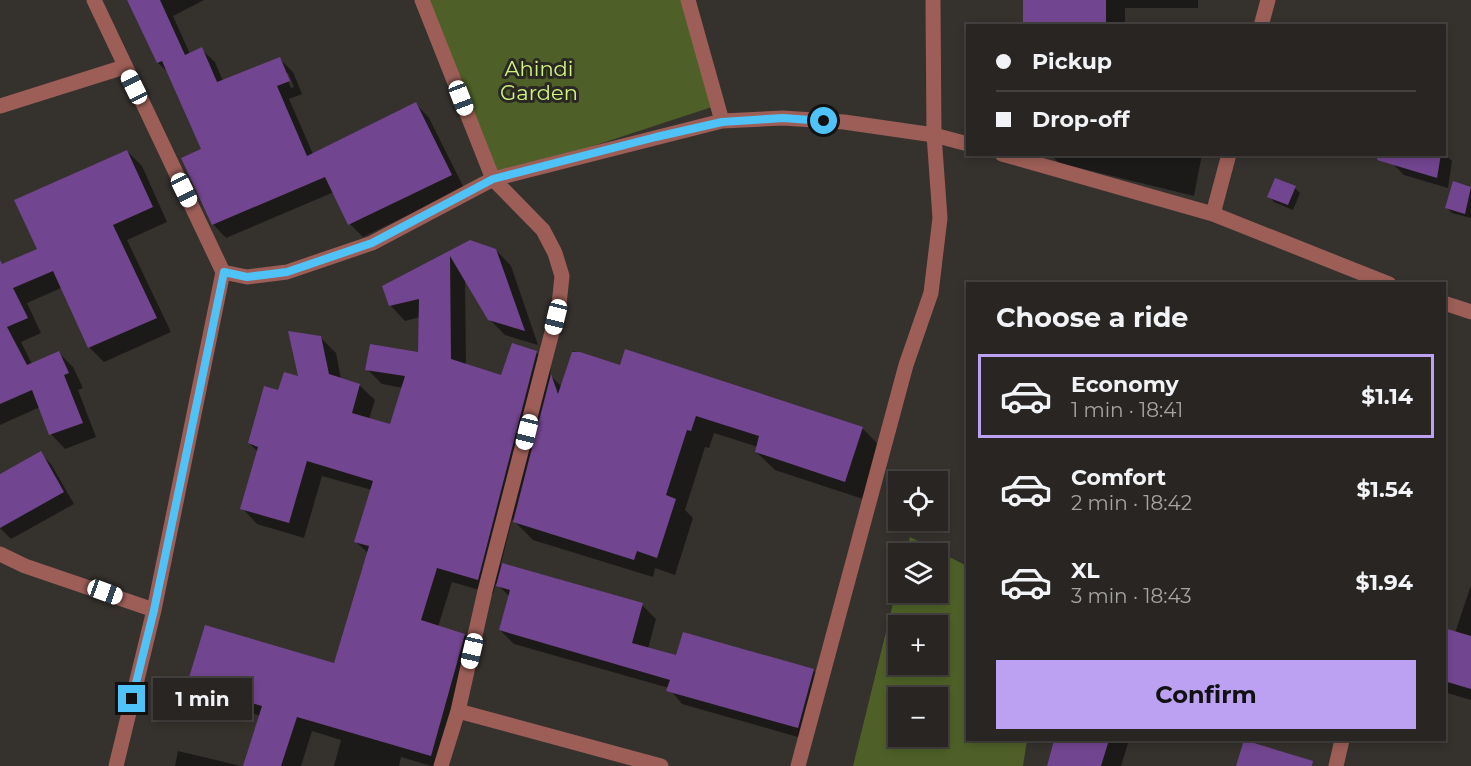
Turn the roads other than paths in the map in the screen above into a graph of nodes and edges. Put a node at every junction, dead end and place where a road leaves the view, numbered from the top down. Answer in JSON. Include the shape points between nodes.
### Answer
{"nodes":[{"id":1,"x":94,"y":0,"type":"edge"},
{"id":2,"x":422,"y":0,"type":"edge"},
{"id":3,"x":688,"y":0,"type":"edge"},
{"id":4,"x":933,"y":0,"type":"edge"},
{"id":5,"x":1268,"y":0,"type":"edge"},
{"id":6,"x":1262,"y":24,"type":"edge"},
{"id":7,"x":124,"y":67,"type":"junction"},
{"id":8,"x":0,"y":106,"type":"edge"},
{"id":9,"x":722,"y":122,"type":"junction"},
{"id":10,"x":934,"y":135,"type":"junction"},
{"id":11,"x":966,"y":143,"type":"edge"},
{"id":12,"x":1009,"y":156,"type":"edge"},
{"id":13,"x":1228,"y":156,"type":"edge"},
{"id":14,"x":493,"y":179,"type":"junction"},
{"id":15,"x":1213,"y":214,"type":"junction"},
{"id":16,"x":224,"y":272,"type":"junction"},
{"id":17,"x":1384,"y":282,"type":"edge"},
{"id":18,"x":1446,"y":304,"type":"edge"},
{"id":19,"x":1471,"y":312,"type":"edge"},
{"id":20,"x":0,"y":554,"type":"edge"},
{"id":21,"x":154,"y":610,"type":"junction"},
{"id":22,"x":458,"y":711,"type":"junction"},
{"id":23,"x":1342,"y":741,"type":"edge"},
{"id":24,"x":116,"y":766,"type":"edge"},
{"id":25,"x":441,"y":766,"type":"edge"},
{"id":26,"x":661,"y":766,"type":"edge"},
{"id":27,"x":798,"y":766,"type":"edge"},
{"id":28,"x":1336,"y":766,"type":"edge"}],
"edges":[{"from":1,"to":7,"type":"street"},
{"from":2,"to":14,"type":"street"},
{"from":3,"to":9,"type":"street"},
{"from":4,"to":10,"type":"street"},
{"from":5,"to":6,"type":"street"},
{"from":7,"to":8,"type":"street"},
{"from":7,"to":16,"type":"street"},
{"from":9,"to":10,"type":"street","via":[[783,118]]},
{"from":9,"to":14,"type":"street"},
{"from":10,"to":11,"type":"street"},
{"from":10,"to":27,"type":"street","via":[[940,218],[931,293],[906,365]]},
{"from":12,"to":15,"type":"street"},
{"from":13,"to":15,"type":"street"},
{"from":14,"to":16,"type":"street","via":[[372,243],[287,272],[247,277]]},
{"from":14,"to":22,"type":"street","via":[[543,230],[562,276],[559,305]]},
{"from":15,"to":17,"type":"street"},
{"from":16,"to":21,"type":"street"},
{"from":18,"to":19,"type":"street"},
{"from":20,"to":21,"type":"street"},
{"from":21,"to":24,"type":"street"},
{"from":22,"to":25,"type":"street"},
{"from":22,"to":26,"type":"street"},
{"from":23,"to":28,"type":"street"}]}
